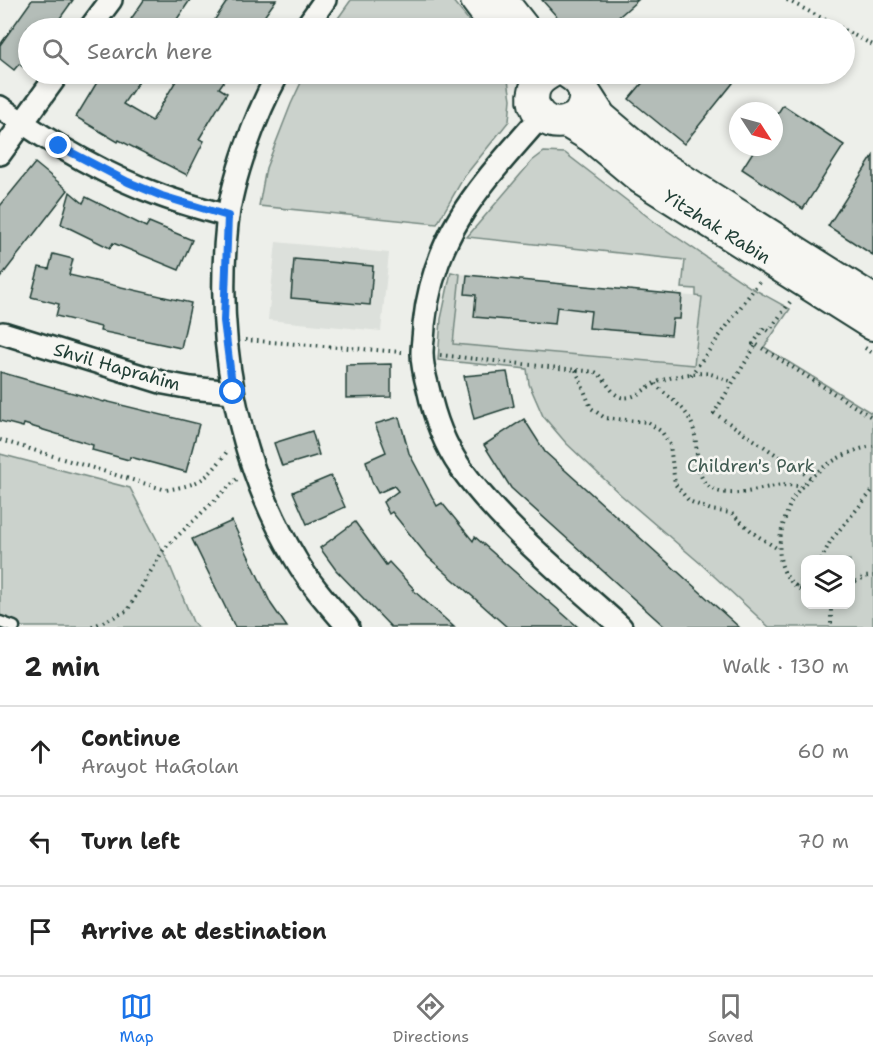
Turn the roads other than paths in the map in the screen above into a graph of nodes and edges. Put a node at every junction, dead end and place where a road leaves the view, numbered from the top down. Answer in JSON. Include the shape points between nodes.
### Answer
{"nodes":[{"id":1,"x":111,"y":0,"type":"edge"},
{"id":2,"x":325,"y":0,"type":"edge"},
{"id":3,"x":476,"y":0,"type":"edge"},
{"id":4,"x":502,"y":0,"type":"edge"},
{"id":5,"x":98,"y":18,"type":"edge"},
{"id":6,"x":312,"y":18,"type":"edge"},
{"id":7,"x":490,"y":18,"type":"edge"},
{"id":8,"x":516,"y":18,"type":"edge"},
{"id":9,"x":51,"y":84,"type":"edge"},
{"id":10,"x":273,"y":84,"type":"edge"},
{"id":11,"x":578,"y":84,"type":"edge"},
{"id":12,"x":578,"y":84,"type":"edge"},
{"id":13,"x":543,"y":95,"type":"edge"},
{"id":14,"x":0,"y":107,"type":"edge"},
{"id":15,"x":22,"y":123,"type":"junction"},
{"id":16,"x":0,"y":154,"type":"edge"},
{"id":17,"x":228,"y":216,"type":"junction"},
{"id":18,"x":873,"y":300,"type":"edge"},
{"id":19,"x":873,"y":325,"type":"edge"},
{"id":20,"x":3,"y":333,"type":"dead end"},
{"id":21,"x":233,"y":392,"type":"junction"},
{"id":22,"x":0,"y":622,"type":"edge"},
{"id":23,"x":15,"y":627,"type":"edge"},
{"id":24,"x":348,"y":627,"type":"edge"},
{"id":25,"x":621,"y":627,"type":"edge"}],
"edges":[{"from":1,"to":5,"type":"street"},
{"from":2,"to":6,"type":"street"},
{"from":3,"to":7,"type":"main road"},
{"from":4,"to":8,"type":"main road"},
{"from":9,"to":15,"type":"street"},
{"from":10,"to":17,"type":"street","via":[[259,112]]},
{"from":11,"to":13,"type":"main road","via":[[585,98],[574,118]]},
{"from":12,"to":18,"type":"main road","name":"Yitzhak Rabin","via":[[601,117],[653,161]]},
{"from":13,"to":19,"type":"main road","name":"Yitzhak Rabin","via":[[640,178]]},
{"from":13,"to":25,"type":"street","via":[[444,245],[426,303],[422,353],[432,406],[459,466],[512,526]]},
{"from":14,"to":15,"type":"street"},
{"from":15,"to":16,"type":"street"},
{"from":15,"to":17,"type":"street","via":[[128,182]]},
{"from":17,"to":21,"type":"street","via":[[224,321]]},
{"from":20,"to":21,"type":"street","name":"Shvil Haprahim","via":[[164,383]]},
{"from":21,"to":24,"type":"street","via":[[252,464],[274,520],[296,560]]},
{"from":22,"to":23,"type":"lane"}]}
